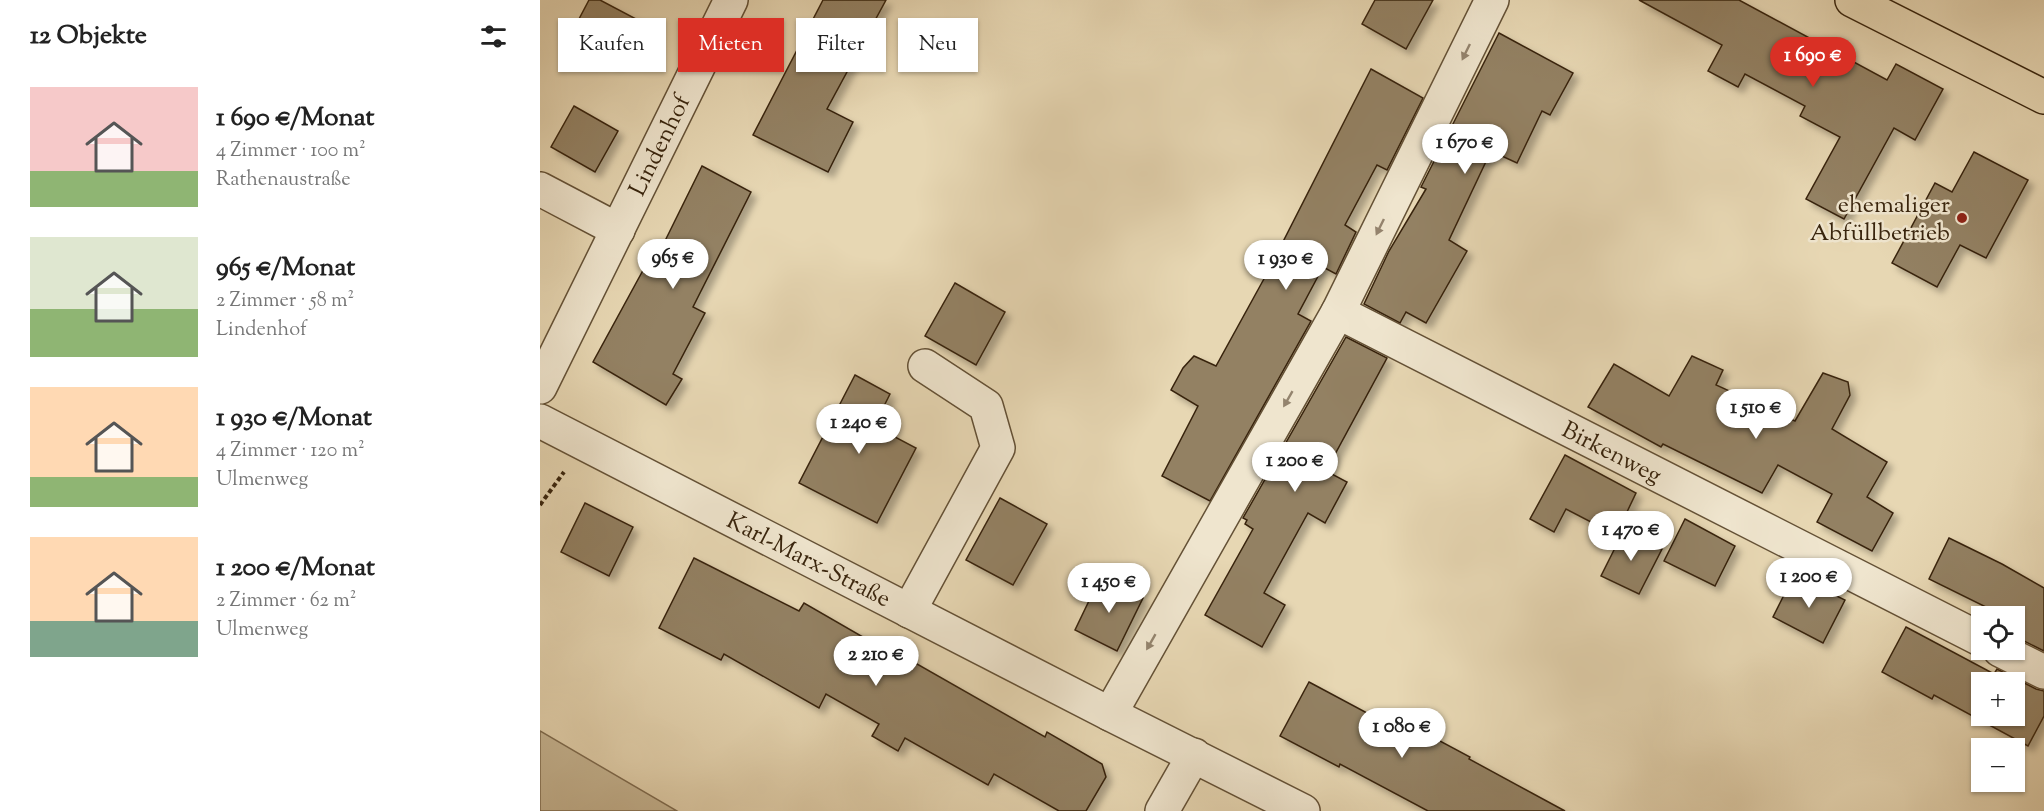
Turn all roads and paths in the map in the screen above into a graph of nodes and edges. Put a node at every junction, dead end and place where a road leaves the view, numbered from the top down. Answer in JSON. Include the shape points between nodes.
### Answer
{"nodes":[{"id":1,"x":731,"y":0,"type":"edge"},
{"id":2,"x":1492,"y":0,"type":"edge"},
{"id":3,"x":1852,"y":0,"type":"edge"},
{"id":4,"x":2044,"y":97,"type":"edge"},
{"id":5,"x":540,"y":189,"type":"edge"},
{"id":6,"x":618,"y":230,"type":"junction"},
{"id":7,"x":1338,"y":312,"type":"junction"},
{"id":8,"x":925,"y":366,"type":"dead end"},
{"id":9,"x":540,"y":387,"type":"edge"},
{"id":10,"x":540,"y":421,"type":"edge"},
{"id":11,"x":909,"y":611,"type":"junction"},
{"id":12,"x":1971,"y":634,"type":"edge"},
{"id":13,"x":2020,"y":660,"type":"edge"},
{"id":14,"x":2044,"y":672,"type":"edge"},
{"id":15,"x":1110,"y":714,"type":"junction"},
{"id":16,"x":1194,"y":755,"type":"junction"},
{"id":17,"x":1162,"y":811,"type":"edge"},
{"id":18,"x":1304,"y":811,"type":"edge"}],
"edges":[{"from":1,"to":6,"type":"street","name":"Lindenhof"},
{"from":2,"to":7,"type":"street","one_way":true},
{"from":3,"to":4,"type":"main road"},
{"from":5,"to":6,"type":"street"},
{"from":6,"to":9,"type":"street","name":"Lindenhof"},
{"from":7,"to":12,"type":"street","name":"Birkenweg"},
{"from":7,"to":15,"type":"street","one_way":true},
{"from":8,"to":11,"type":"street","via":[[986,406],[998,448]]},
{"from":10,"to":11,"type":"street","name":"Karl-Marx-Straße"},
{"from":11,"to":15,"type":"street","name":"Karl-Marx-Straße"},
{"from":13,"to":14,"type":"street"},
{"from":15,"to":16,"type":"street","name":"Karl-Marx-Straße"},
{"from":16,"to":17,"type":"street"},
{"from":16,"to":18,"type":"street","name":"Karl-Marx-Straße"}]}
